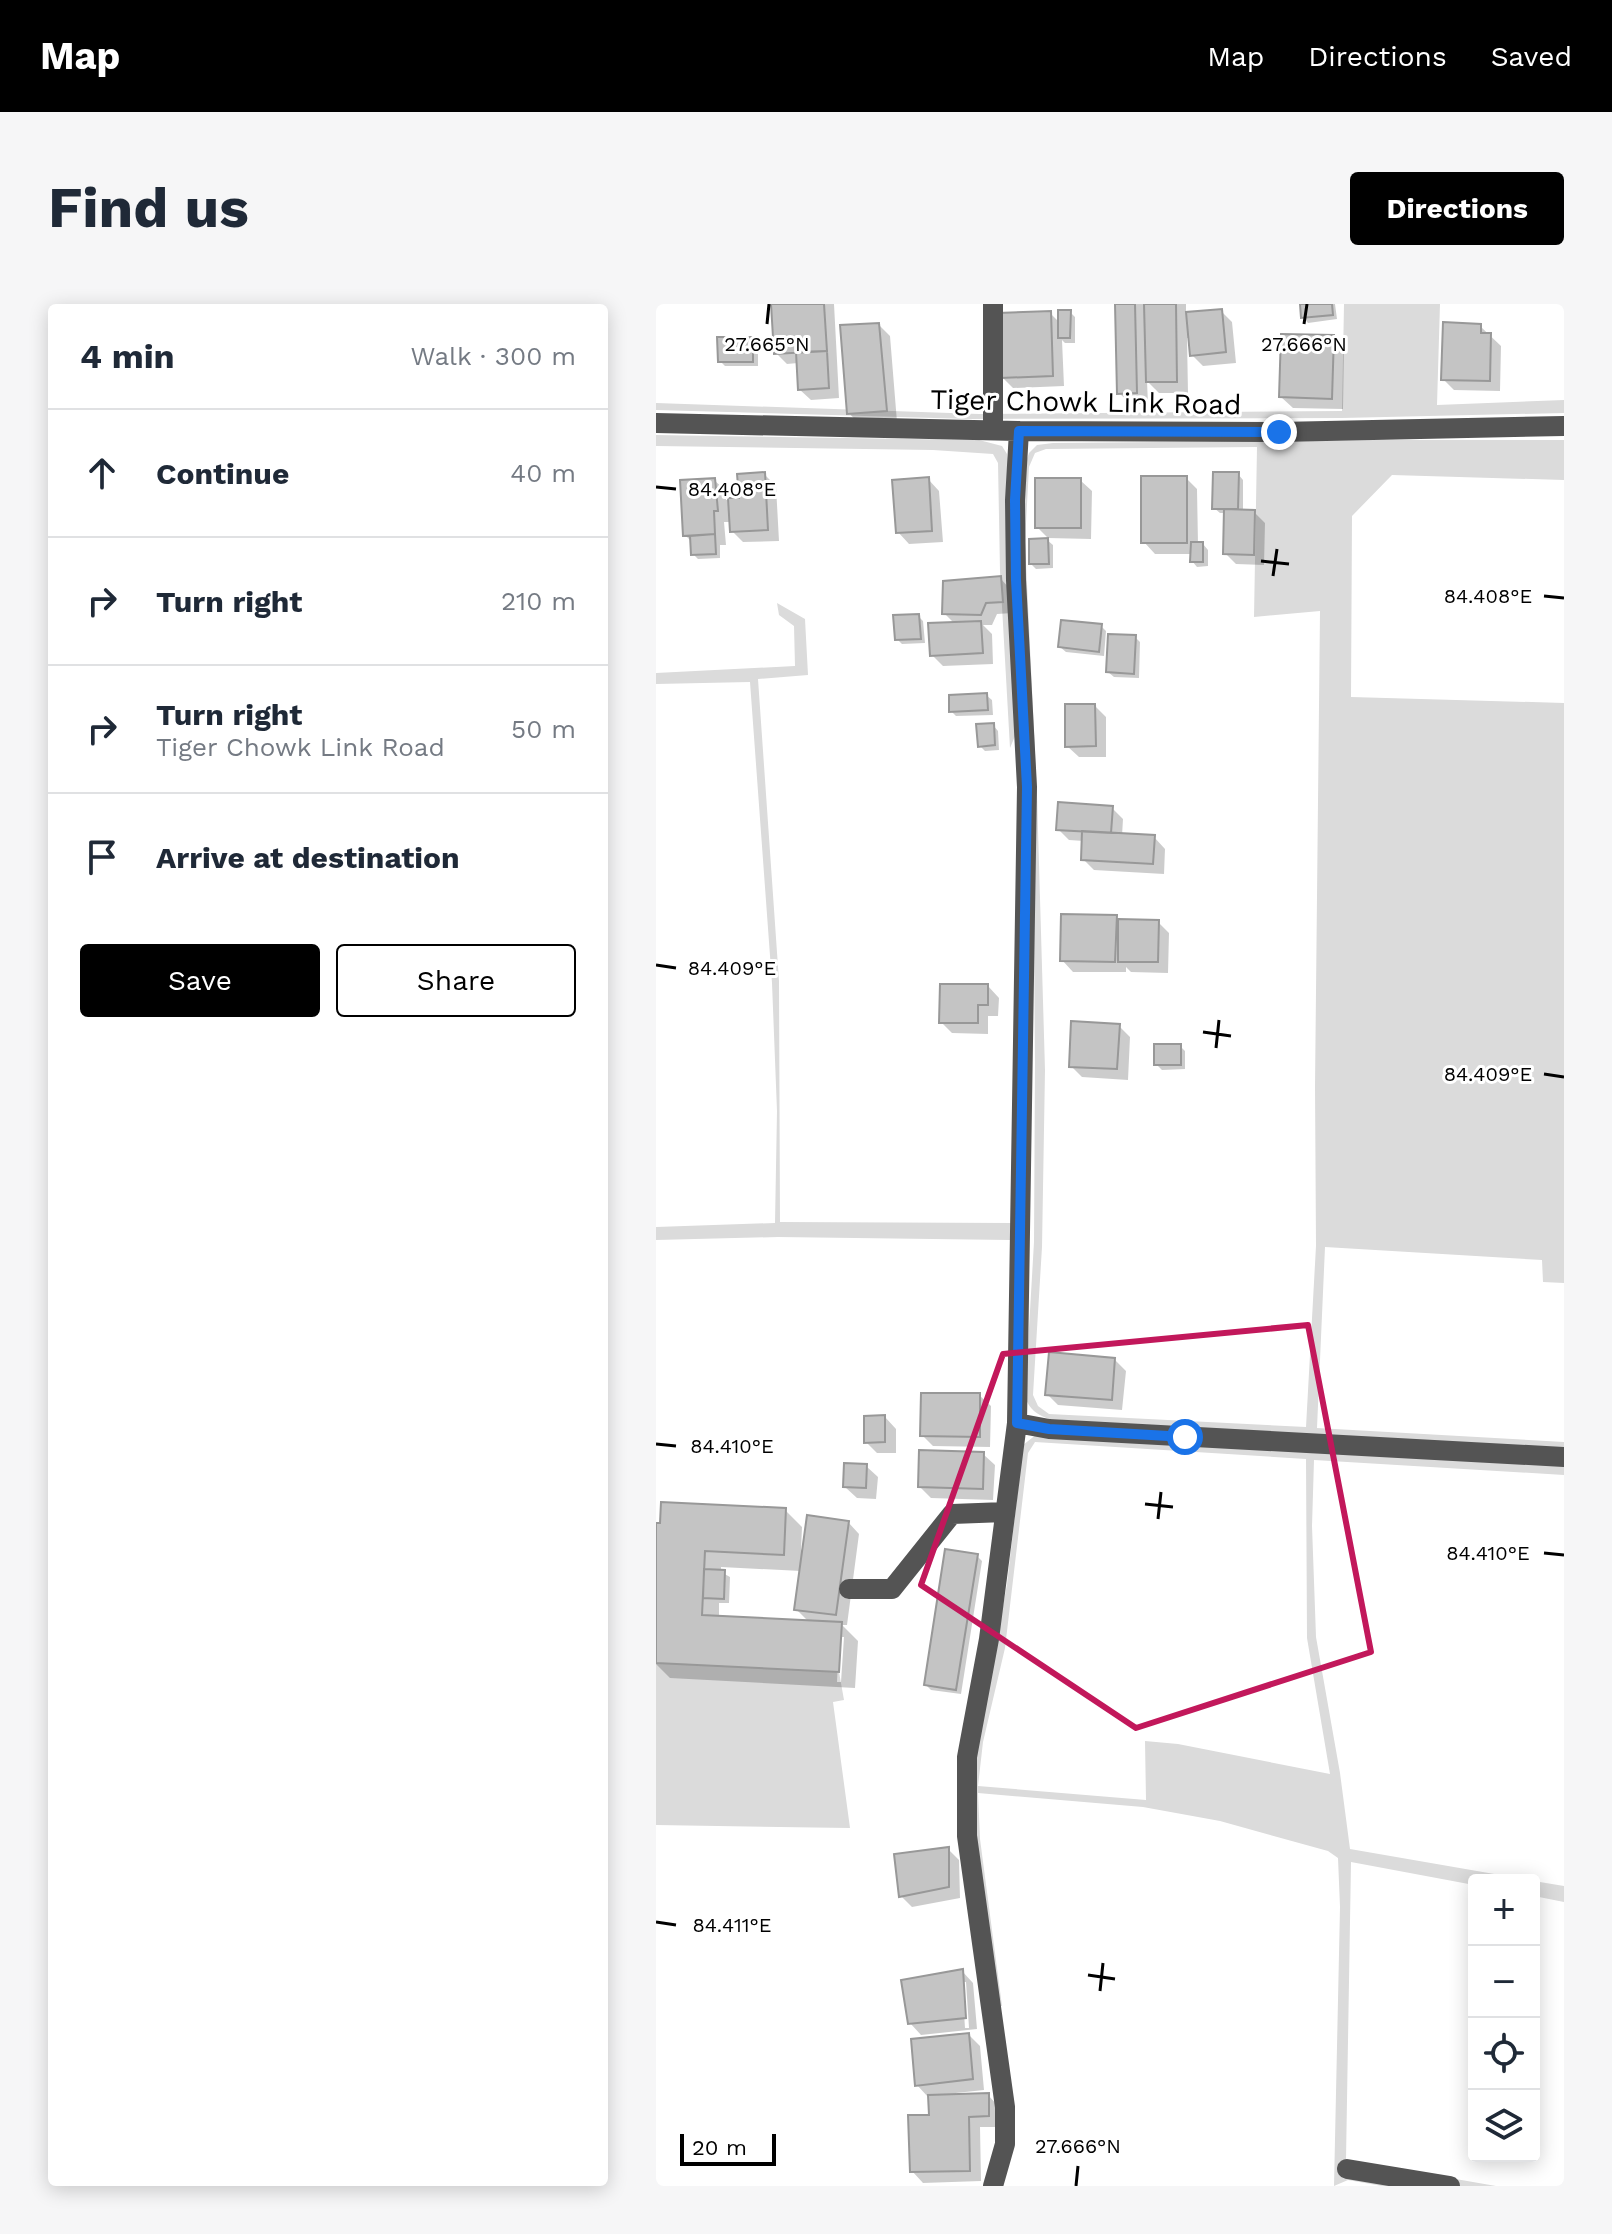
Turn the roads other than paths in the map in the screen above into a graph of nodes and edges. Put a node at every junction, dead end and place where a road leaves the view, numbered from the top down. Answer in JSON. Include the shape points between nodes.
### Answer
{"nodes":[{"id":1,"x":993,"y":304,"type":"edge"},
{"id":2,"x":656,"y":423,"type":"edge"},
{"id":3,"x":1564,"y":426,"type":"edge"},
{"id":4,"x":993,"y":430,"type":"junction"},
{"id":5,"x":1019,"y":431,"type":"junction"},
{"id":6,"x":1017,"y":1423,"type":"junction"},
{"id":7,"x":1564,"y":1457,"type":"edge"},
{"id":8,"x":1005,"y":1512,"type":"junction"},
{"id":9,"x":849,"y":1589,"type":"dead end"},
{"id":10,"x":1347,"y":2169,"type":"dead end"},
{"id":11,"x":993,"y":2186,"type":"edge"},
{"id":12,"x":1450,"y":2186,"type":"edge"}],
"edges":[{"from":1,"to":4,"type":"street"},
{"from":2,"to":4,"type":"street","name":"Tiger Chowk Link Road"},
{"from":3,"to":5,"type":"street","name":"Tiger Chowk Link Road"},
{"from":4,"to":5,"type":"street","name":"Tiger Chowk Link Road"},
{"from":5,"to":6,"type":"street","via":[[1016,580],[1027,787]]},
{"from":6,"to":7,"type":"street","via":[[1049,1429]]},
{"from":6,"to":8,"type":"street"},
{"from":8,"to":9,"type":"street","via":[[952,1514],[892,1589]]},
{"from":8,"to":11,"type":"street","via":[[967,1757],[967,1836],[1005,2107],[1005,2144]]},
{"from":10,"to":12,"type":"street"}]}
